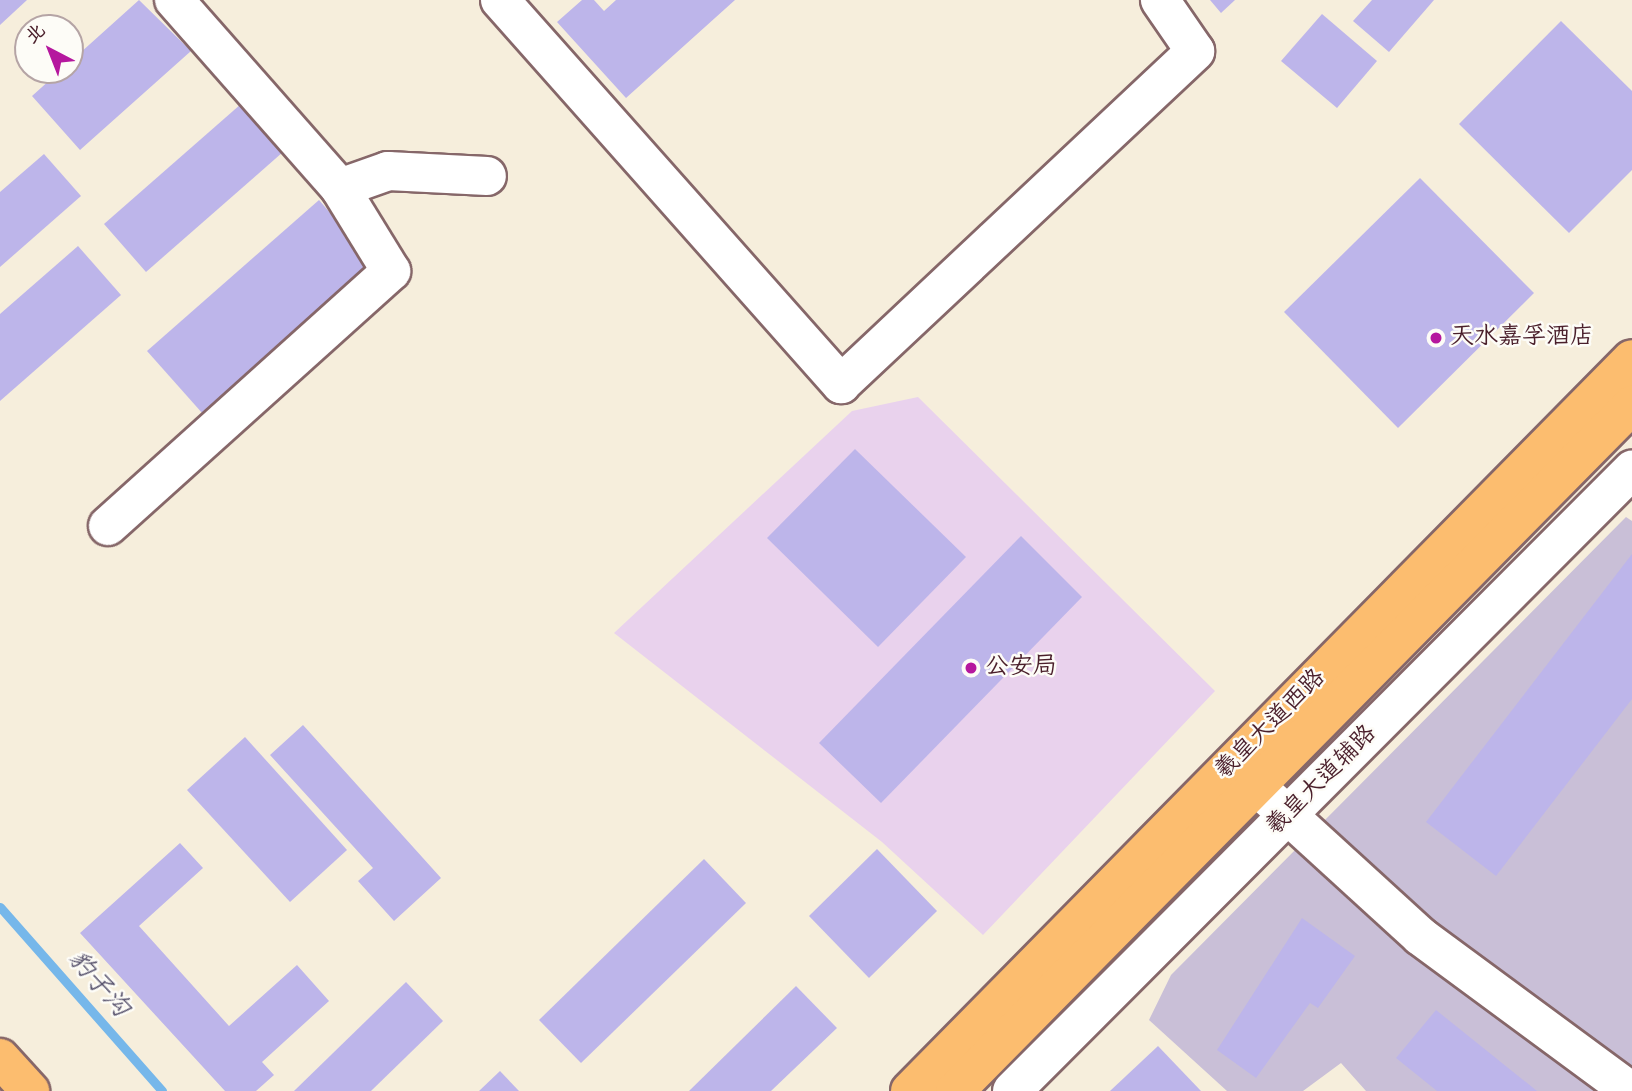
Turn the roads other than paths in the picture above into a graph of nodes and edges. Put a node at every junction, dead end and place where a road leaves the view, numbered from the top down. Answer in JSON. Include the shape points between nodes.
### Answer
{"nodes":[{"id":1,"x":174,"y":0,"type":"edge"},
{"id":2,"x":500,"y":0,"type":"edge"},
{"id":3,"x":1160,"y":0,"type":"edge"},
{"id":4,"x":487,"y":176,"type":"dead end"},
{"id":5,"x":341,"y":188,"type":"junction"},
{"id":6,"x":1632,"y":359,"type":"edge"},
{"id":7,"x":1632,"y":405,"type":"edge"},
{"id":8,"x":1632,"y":470,"type":"edge"},
{"id":9,"x":108,"y":526,"type":"dead end"},
{"id":10,"x":1256,"y":786,"type":"junction"},
{"id":11,"x":1288,"y":815,"type":"junction"},
{"id":12,"x":0,"y":1058,"type":"edge"},
{"id":13,"x":30,"y":1091,"type":"edge"},
{"id":14,"x":910,"y":1091,"type":"edge"},
{"id":15,"x":955,"y":1091,"type":"edge"},
{"id":16,"x":1013,"y":1091,"type":"edge"},
{"id":17,"x":1630,"y":1091,"type":"edge"}],
"edges":[{"from":1,"to":5,"type":"street"},
{"from":2,"to":3,"type":"street","via":[[841,384],[1195,51]]},
{"from":4,"to":5,"type":"street","via":[[388,170]]},
{"from":5,"to":9,"type":"street","via":[[391,271]]},
{"from":6,"to":14,"type":"main road","name":"羲皇大道西路"},
{"from":7,"to":10,"type":"main road","name":"羲皇大道西路"},
{"from":8,"to":11,"type":"street","name":"羲皇大道辅路"},
{"from":10,"to":11,"type":"street"},
{"from":10,"to":15,"type":"main road","name":"羲皇大道西路"},
{"from":11,"to":16,"type":"street","name":"羲皇大道辅路"},
{"from":11,"to":17,"type":"street","via":[[1420,936]]},
{"from":12,"to":13,"type":"main road"}]}
